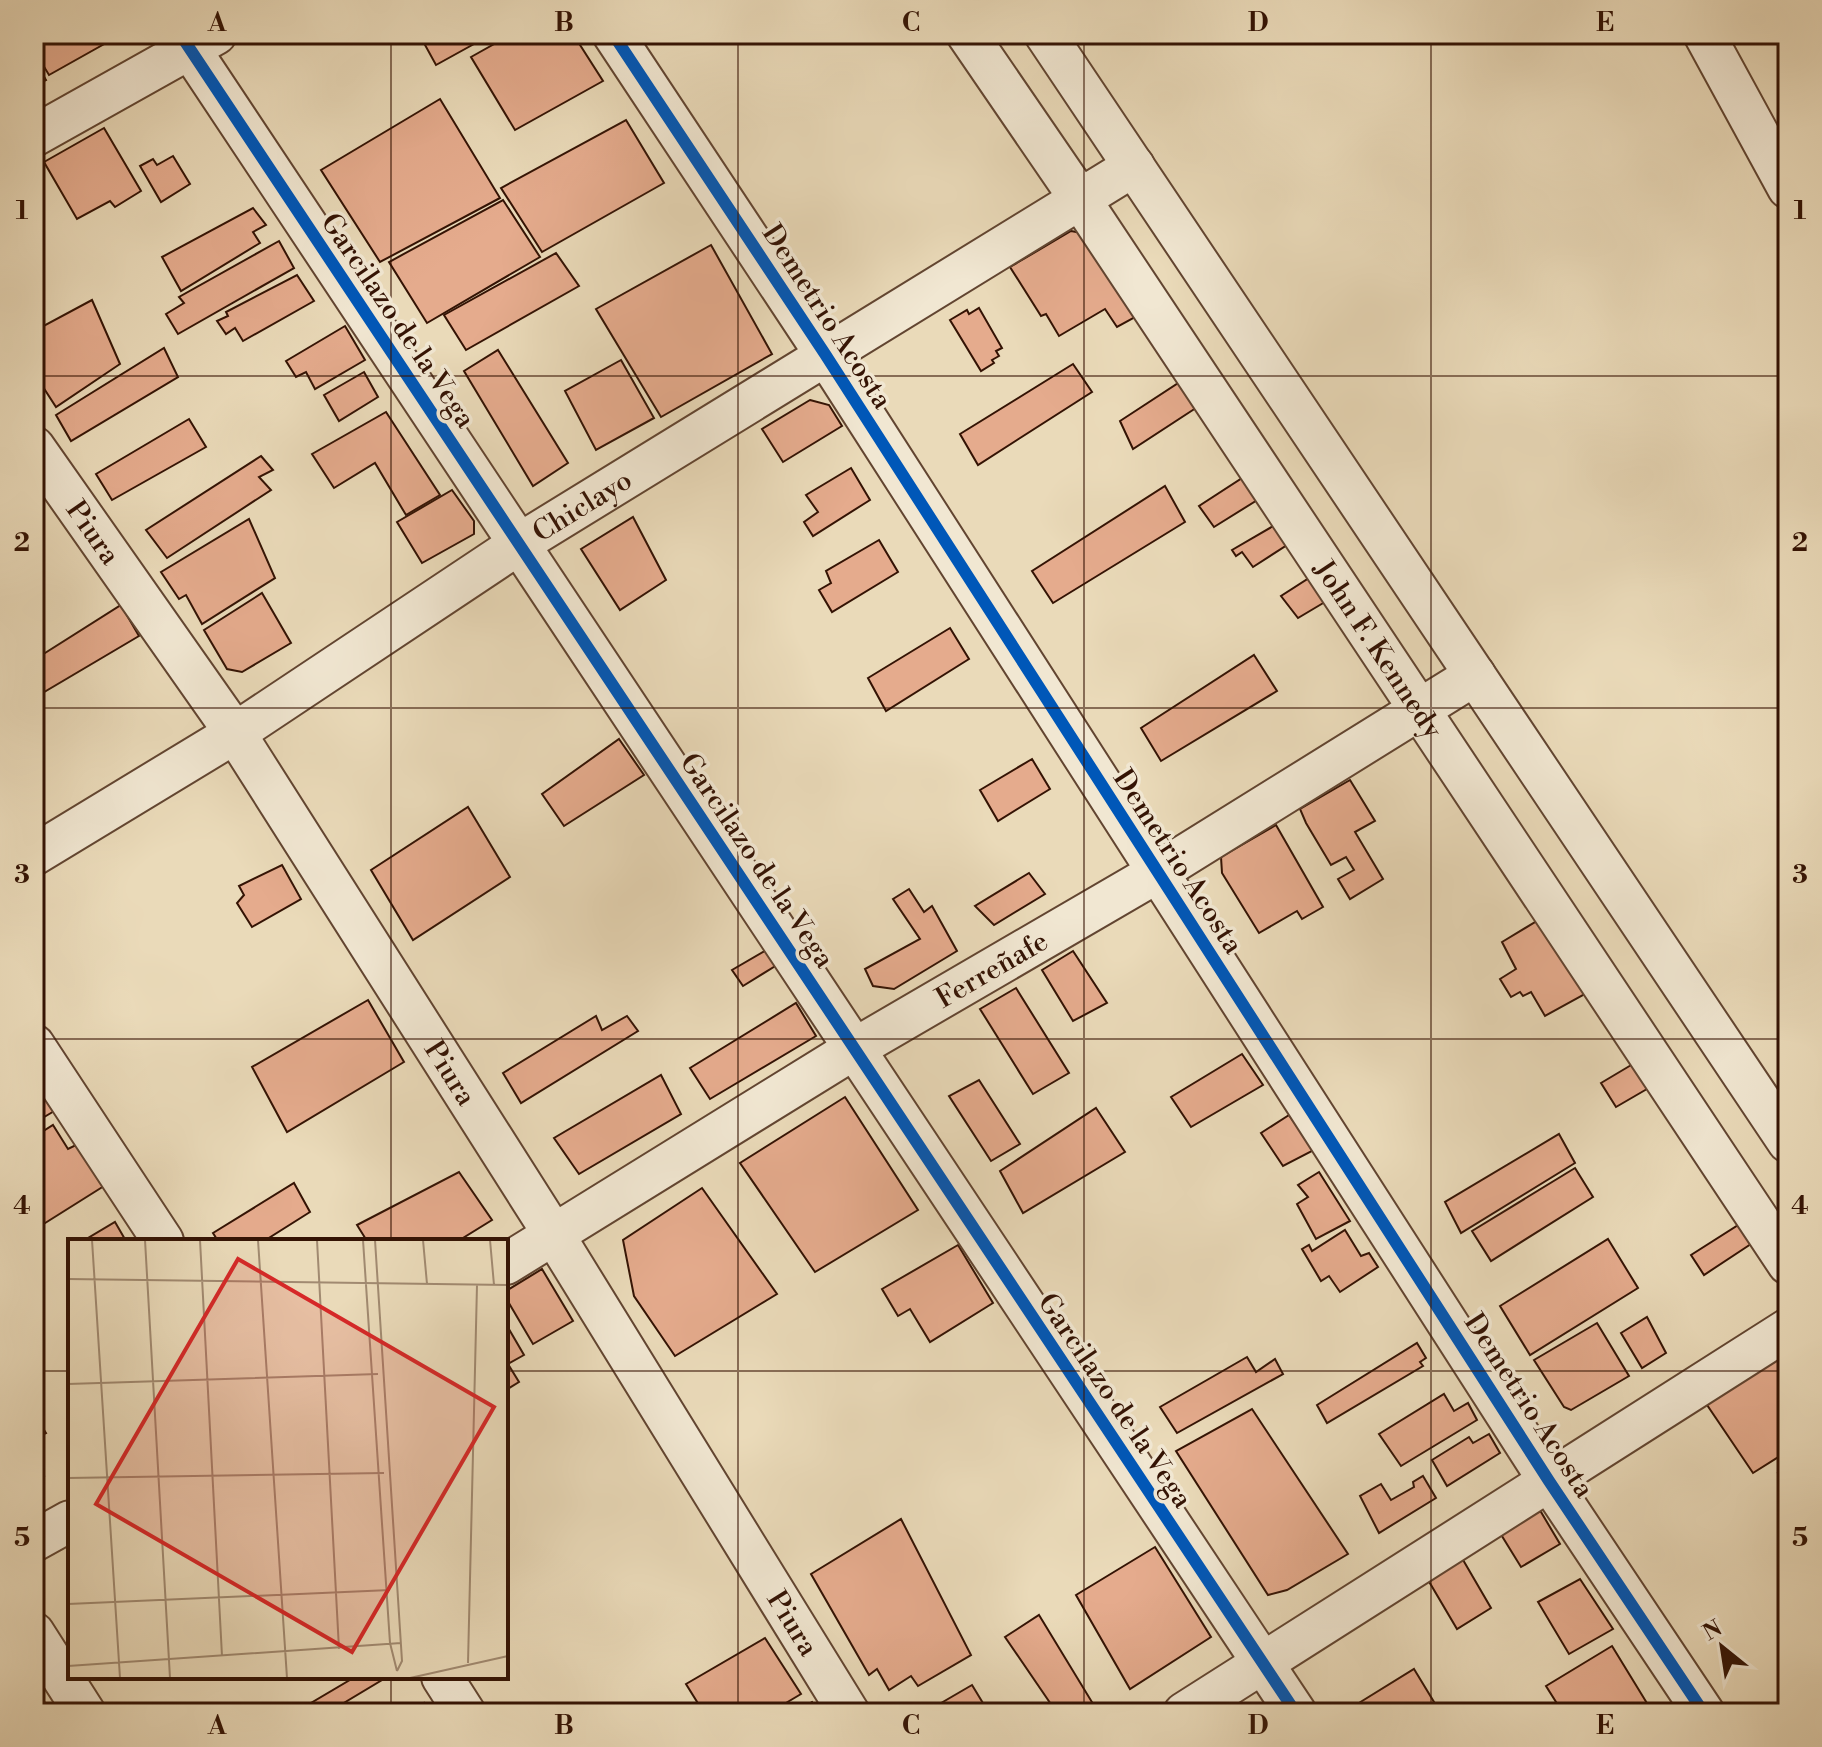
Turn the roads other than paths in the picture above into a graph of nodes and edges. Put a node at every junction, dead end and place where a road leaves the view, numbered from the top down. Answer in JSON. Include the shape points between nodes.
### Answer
{"nodes":[{"id":1,"x":613,"y":34,"type":"edge"},
{"id":2,"x":967,"y":34,"type":"edge"},
{"id":3,"x":1045,"y":34,"type":"edge"},
{"id":4,"x":1704,"y":34,"type":"edge"},
{"id":5,"x":195,"y":39,"type":"edge"},
{"id":6,"x":34,"y":136,"type":"edge"},
{"id":7,"x":1134,"y":166,"type":"junction"},
{"id":8,"x":1788,"y":188,"type":"edge"},
{"id":9,"x":1080,"y":199,"type":"junction"},
{"id":10,"x":825,"y":354,"type":"junction"},
{"id":11,"x":34,"y":447,"type":"edge"},
{"id":12,"x":519,"y":544,"type":"junction"},
{"id":13,"x":1475,"y":675,"type":"junction"},
{"id":14,"x":1420,"y":710,"type":"junction"},
{"id":15,"x":235,"y":733,"type":"junction"},
{"id":16,"x":34,"y":855,"type":"edge"},
{"id":17,"x":1158,"y":872,"type":"junction"},
{"id":18,"x":34,"y":1045,"type":"edge"},
{"id":19,"x":854,"y":1049,"type":"junction"},
{"id":20,"x":1788,"y":1142,"type":"edge"},
{"id":21,"x":554,"y":1235,"type":"junction"},
{"id":22,"x":162,"y":1239,"type":"edge"},
{"id":23,"x":508,"y":1263,"type":"edge"},
{"id":24,"x":1788,"y":1264,"type":"edge"},
{"id":25,"x":1788,"y":1329,"type":"edge"},
{"id":26,"x":1549,"y":1481,"type":"junction"},
{"id":27,"x":68,"y":1522,"type":"edge"},
{"id":28,"x":34,"y":1541,"type":"edge"},
{"id":29,"x":34,"y":1633,"type":"edge"},
{"id":30,"x":1262,"y":1663,"type":"junction"},
{"id":31,"x":443,"y":1679,"type":"edge"},
{"id":32,"x":85,"y":1713,"type":"edge"},
{"id":33,"x":465,"y":1713,"type":"edge"},
{"id":34,"x":849,"y":1713,"type":"edge"},
{"id":35,"x":1184,"y":1713,"type":"edge"},
{"id":36,"x":1296,"y":1713,"type":"edge"},
{"id":37,"x":1704,"y":1713,"type":"edge"}],
"edges":[{"from":1,"to":10,"type":"street","name":"Demetrio Acosta"},
{"from":2,"to":9,"type":"street","name":"John F. Kennedy"},
{"from":3,"to":7,"type":"street"},
{"from":4,"to":8,"type":"street"},
{"from":5,"to":6,"type":"street"},
{"from":5,"to":12,"type":"street","name":"Garcilazo de la Vega"},
{"from":7,"to":9,"type":"street","name":"Chiclayo"},
{"from":7,"to":13,"type":"street"},
{"from":9,"to":10,"type":"street","name":"Chiclayo"},
{"from":9,"to":14,"type":"street","name":"John F. Kennedy"},
{"from":10,"to":12,"type":"street","name":"Chiclayo"},
{"from":10,"to":17,"type":"street","name":"Demetrio Acosta"},
{"from":11,"to":15,"type":"street","name":"Piura"},
{"from":12,"to":15,"type":"street","name":"Chiclayo"},
{"from":12,"to":19,"type":"street","name":"Garcilazo de la Vega"},
{"from":13,"to":14,"type":"street","name":"Ferreñafe"},
{"from":13,"to":20,"type":"street"},
{"from":14,"to":17,"type":"street","name":"Ferreñafe"},
{"from":14,"to":24,"type":"street","name":"John F. Kennedy"},
{"from":15,"to":16,"type":"street","name":"Chiclayo"},
{"from":15,"to":21,"type":"street","name":"Piura"},
{"from":17,"to":19,"type":"street","name":"Ferreñafe"},
{"from":17,"to":26,"type":"street","name":"Demetrio Acosta"},
{"from":18,"to":22,"type":"street"},
{"from":19,"to":21,"type":"street","name":"Ferreñafe"},
{"from":19,"to":30,"type":"street","name":"Garcilazo de la Vega"},
{"from":21,"to":23,"type":"street","name":"Ferreñafe"},
{"from":21,"to":34,"type":"street","name":"Piura"},
{"from":25,"to":26,"type":"street"},
{"from":26,"to":30,"type":"street"},
{"from":26,"to":37,"type":"street","name":"Demetrio Acosta"},
{"from":27,"to":28,"type":"street"},
{"from":29,"to":32,"type":"street"},
{"from":30,"to":35,"type":"street"},
{"from":30,"to":36,"type":"street","name":"Garcilazo de la Vega"},
{"from":31,"to":33,"type":"street"}]}
